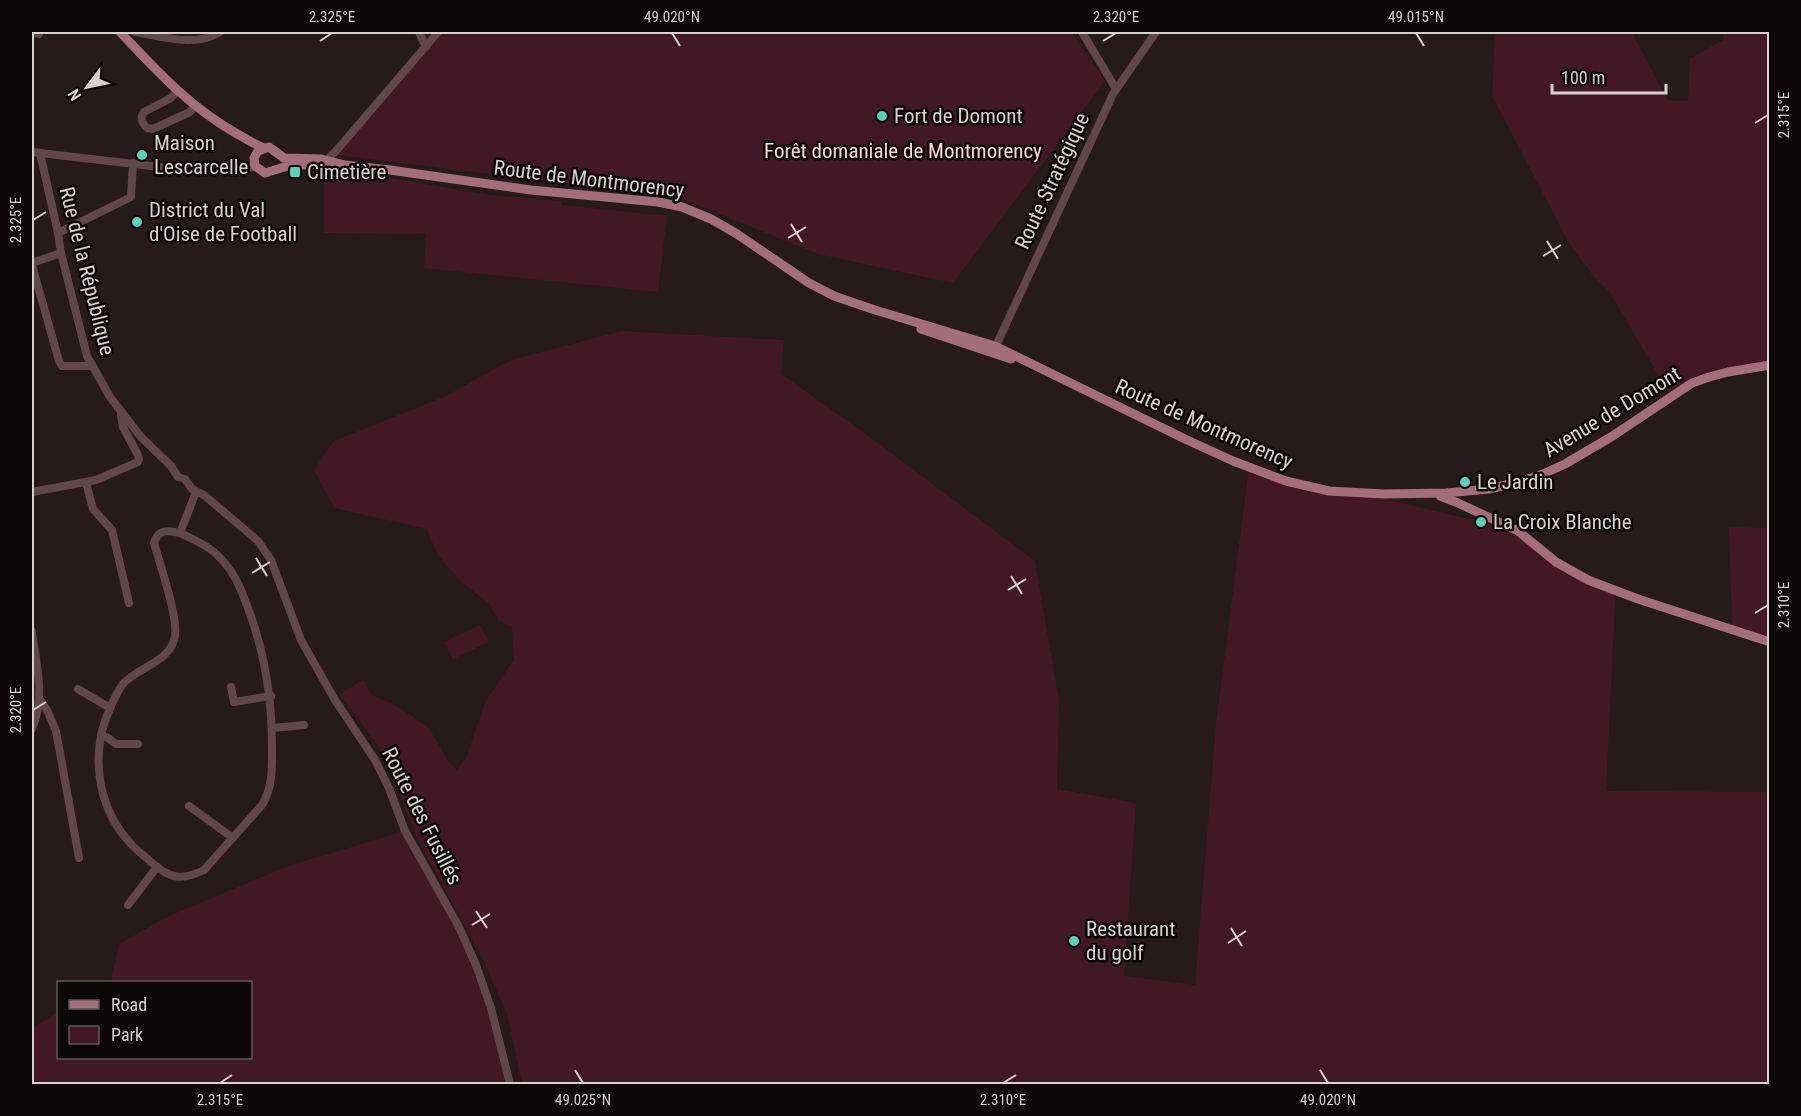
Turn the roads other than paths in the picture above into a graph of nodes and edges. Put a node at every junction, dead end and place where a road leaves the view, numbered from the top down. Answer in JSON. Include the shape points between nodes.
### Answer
{"nodes":[{"id":1,"x":120,"y":32,"type":"edge"},
{"id":2,"x":135,"y":32,"type":"edge"},
{"id":3,"x":220,"y":32,"type":"edge"},
{"id":4,"x":419,"y":32,"type":"edge"},
{"id":5,"x":438,"y":32,"type":"edge"},
{"id":6,"x":1082,"y":32,"type":"edge"},
{"id":7,"x":1156,"y":32,"type":"edge"},
{"id":8,"x":426,"y":47,"type":"junction"},
{"id":9,"x":1116,"y":89,"type":"junction"},
{"id":10,"x":177,"y":91,"type":"junction"},
{"id":11,"x":195,"y":106,"type":"junction"},
{"id":12,"x":248,"y":140,"type":"junction"},
{"id":13,"x":264,"y":148,"type":"junction"},
{"id":14,"x":276,"y":151,"type":"junction"},
{"id":15,"x":36,"y":152,"type":"edge"},
{"id":16,"x":255,"y":155,"type":"junction"},
{"id":17,"x":133,"y":163,"type":"junction"},
{"id":18,"x":324,"y":163,"type":"junction"},
{"id":19,"x":255,"y":166,"type":"junction"},
{"id":20,"x":275,"y":169,"type":"junction"},
{"id":21,"x":58,"y":233,"type":"junction"},
{"id":22,"x":61,"y":253,"type":"junction"},
{"id":23,"x":32,"y":264,"type":"edge"},
{"id":24,"x":994,"y":350,"type":"junction"},
{"id":25,"x":1770,"y":365,"type":"edge"},
{"id":26,"x":92,"y":366,"type":"junction"},
{"id":27,"x":121,"y":413,"type":"junction"},
{"id":28,"x":86,"y":483,"type":"junction"},
{"id":29,"x":1472,"y":491,"type":"junction"},
{"id":30,"x":32,"y":492,"type":"edge"},
{"id":31,"x":196,"y":492,"type":"junction"},
{"id":32,"x":1423,"y":494,"type":"junction"},
{"id":33,"x":1467,"y":508,"type":"junction"},
{"id":34,"x":1496,"y":520,"type":"junction"},
{"id":35,"x":180,"y":533,"type":"junction"},
{"id":36,"x":278,"y":575,"type":"joint"},
{"id":37,"x":129,"y":603,"type":"dead end"},
{"id":38,"x":32,"y":631,"type":"edge"},
{"id":39,"x":1770,"y":642,"type":"edge"},
{"id":40,"x":231,"y":687,"type":"dead end"},
{"id":41,"x":78,"y":689,"type":"dead end"},
{"id":42,"x":270,"y":696,"type":"junction"},
{"id":43,"x":40,"y":700,"type":"junction"},
{"id":44,"x":110,"y":708,"type":"junction"},
{"id":45,"x":304,"y":724,"type":"dead end"},
{"id":46,"x":32,"y":729,"type":"edge"},
{"id":47,"x":272,"y":729,"type":"junction"},
{"id":48,"x":101,"y":735,"type":"junction"},
{"id":49,"x":138,"y":744,"type":"dead end"},
{"id":50,"x":189,"y":806,"type":"dead end"},
{"id":51,"x":233,"y":838,"type":"junction"},
{"id":52,"x":79,"y":858,"type":"dead end"},
{"id":53,"x":157,"y":867,"type":"junction"},
{"id":54,"x":128,"y":905,"type":"dead end"},
{"id":55,"x":510,"y":1084,"type":"edge"}],
"edges":[{"from":1,"to":10,"type":"main road"},
{"from":2,"to":3,"type":"street","via":[[179,39],[198,39]]},
{"from":4,"to":8,"type":"street"},
{"from":5,"to":8,"type":"street"},
{"from":6,"to":9,"type":"street"},
{"from":7,"to":9,"type":"street","name":"Route Stratégique"},
{"from":8,"to":18,"type":"street"},
{"from":9,"to":24,"type":"street","name":"Route Stratégique"},
{"from":10,"to":11,"type":"main road"},
{"from":10,"to":11,"type":"street","via":[[144,112],[141,119],[147,128],[153,129]]},
{"from":11,"to":12,"type":"main road"},
{"from":12,"to":13,"type":"main road"},
{"from":12,"to":16,"type":"main road"},
{"from":13,"to":14,"type":"main road"},
{"from":13,"to":16,"type":"main road"},
{"from":14,"to":18,"type":"main road","name":"Route de Montmorency","via":[[284,158]]},
{"from":14,"to":20,"type":"main road","via":[[279,161]]},
{"from":15,"to":17,"type":"street"},
{"from":15,"to":21,"type":"street","name":"Rue de la République"},
{"from":16,"to":19,"type":"main road"},
{"from":17,"to":19,"type":"street","via":[[184,170],[242,170]]},
{"from":17,"to":21,"type":"street","via":[[131,197]]},
{"from":18,"to":20,"type":"main road","name":"Route de Montmorency"},
{"from":18,"to":24,"type":"main road","name":"Route de Montmorency","via":[[682,207],[737,234],[834,296]]},
{"from":19,"to":20,"type":"main road","via":[[265,172]]},
{"from":21,"to":22,"type":"street","name":"Rue de la République"},
{"from":22,"to":23,"type":"street"},
{"from":22,"to":26,"type":"street","name":"Rue de la République"},
{"from":23,"to":26,"type":"street","via":[[59,361],[62,366]]},
{"from":24,"to":32,"type":"main road","name":"Route de Montmorency","via":[[1233,461],[1286,481],[1329,490]]},
{"from":25,"to":29,"type":"main road","name":"Avenue de Domont","via":[[1728,372],[1692,384],[1565,464],[1528,479]]},
{"from":26,"to":27,"type":"street","name":"Rue de la République"},
{"from":27,"to":28,"type":"street","via":[[123,427],[140,459]]},
{"from":27,"to":31,"type":"street","name":"Rue de la République"},
{"from":28,"to":30,"type":"street"},
{"from":28,"to":37,"type":"street","via":[[93,509],[112,530]]},
{"from":29,"to":32,"type":"main road","name":"Avenue de Domont"},
{"from":29,"to":33,"type":"main road","via":[[1463,497]]},
{"from":29,"to":34,"type":"main road","via":[[1476,506]]},
{"from":31,"to":35,"type":"street"},
{"from":31,"to":36,"type":"street","name":"Rue de la République","via":[[258,542]]},
{"from":32,"to":33,"type":"main road","via":[[1449,499]]},
{"from":33,"to":34,"type":"main road"},
{"from":34,"to":39,"type":"main road","via":[[1588,580]]},
{"from":35,"to":42,"type":"street","via":[[223,560],[234,577],[256,628]]},
{"from":35,"to":44,"type":"street","via":[[162,532],[154,543],[175,627],[172,646],[127,680]]},
{"from":36,"to":55,"type":"street","name":"Route des Fusillés","via":[[300,640],[375,760],[405,831],[458,925],[491,1008]]},
{"from":38,"to":43,"type":"street"},
{"from":40,"to":42,"type":"street","via":[[234,702]]},
{"from":41,"to":44,"type":"street"},
{"from":42,"to":47,"type":"street"},
{"from":43,"to":46,"type":"street"},
{"from":43,"to":52,"type":"street","via":[[56,731]]},
{"from":44,"to":48,"type":"street"},
{"from":45,"to":47,"type":"street"},
{"from":47,"to":51,"type":"street","via":[[268,796]]},
{"from":48,"to":49,"type":"street","via":[[116,744]]},
{"from":48,"to":53,"type":"street","via":[[98,772],[110,813],[131,844]]},
{"from":50,"to":51,"type":"street"},
{"from":51,"to":53,"type":"street","via":[[204,870],[193,875],[169,875]]},
{"from":53,"to":54,"type":"street"}]}
